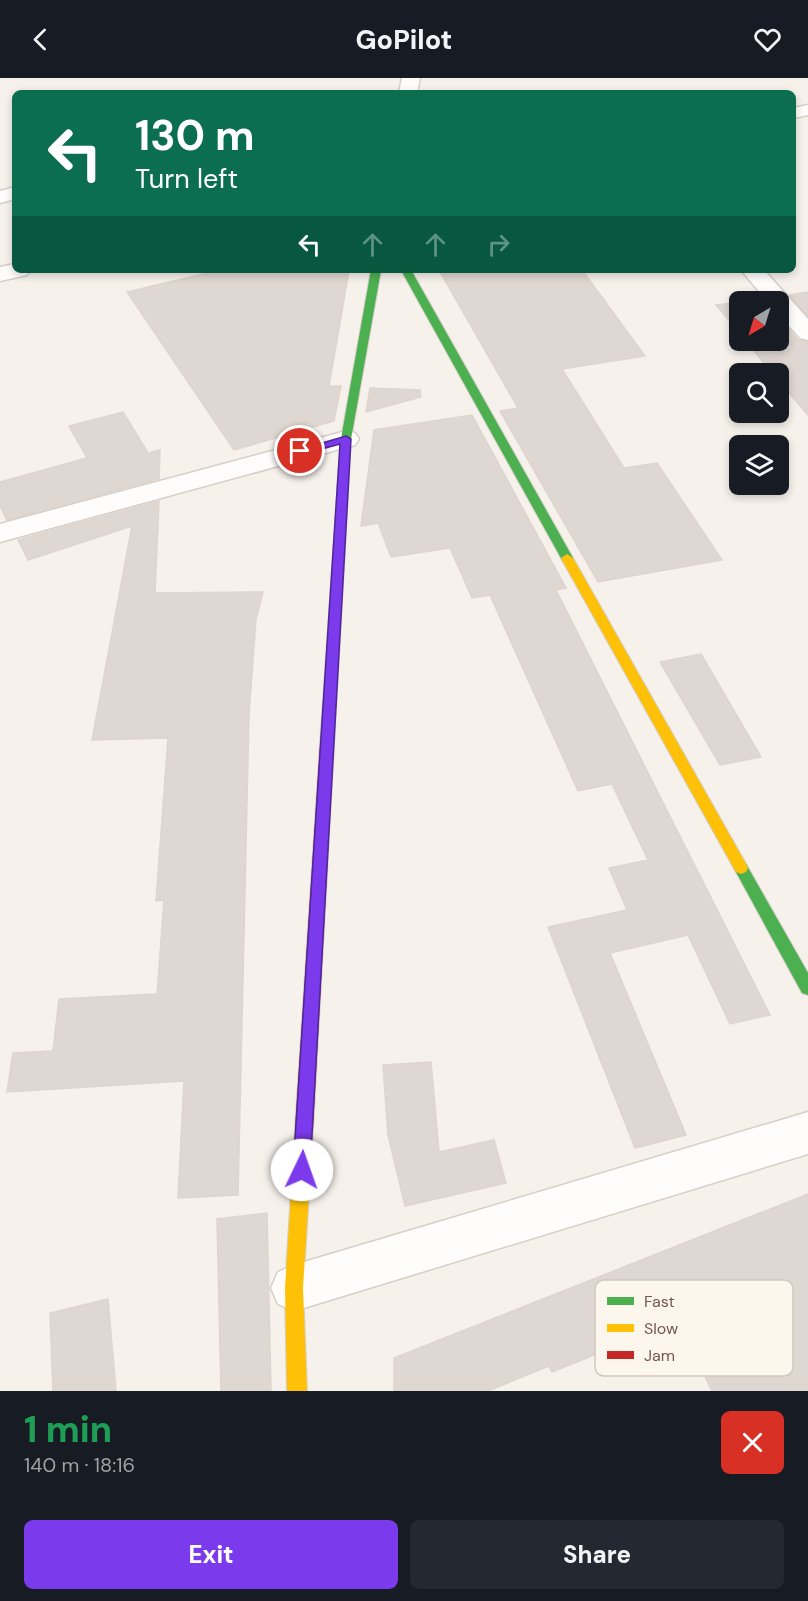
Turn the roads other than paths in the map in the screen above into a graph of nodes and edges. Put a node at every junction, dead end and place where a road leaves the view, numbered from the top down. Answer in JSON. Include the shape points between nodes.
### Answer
{"nodes":[{"id":1,"x":375,"y":273,"type":"edge"},
{"id":2,"x":408,"y":273,"type":"edge"},
{"id":3,"x":755,"y":273,"type":"edge"},
{"id":4,"x":808,"y":333,"type":"edge"},
{"id":5,"x":346,"y":439,"type":"junction"},
{"id":6,"x":0,"y":533,"type":"edge"},
{"id":7,"x":808,"y":988,"type":"edge"},
{"id":8,"x":808,"y":1133,"type":"edge"},
{"id":9,"x":294,"y":1288,"type":"junction"},
{"id":10,"x":297,"y":1391,"type":"edge"}],
"edges":[{"from":1,"to":5,"type":"street"},
{"from":2,"to":7,"type":"street"},
{"from":3,"to":4,"type":"street"},
{"from":5,"to":6,"type":"street"},
{"from":5,"to":9,"type":"street"},
{"from":8,"to":9,"type":"street"},
{"from":9,"to":10,"type":"street"}]}
